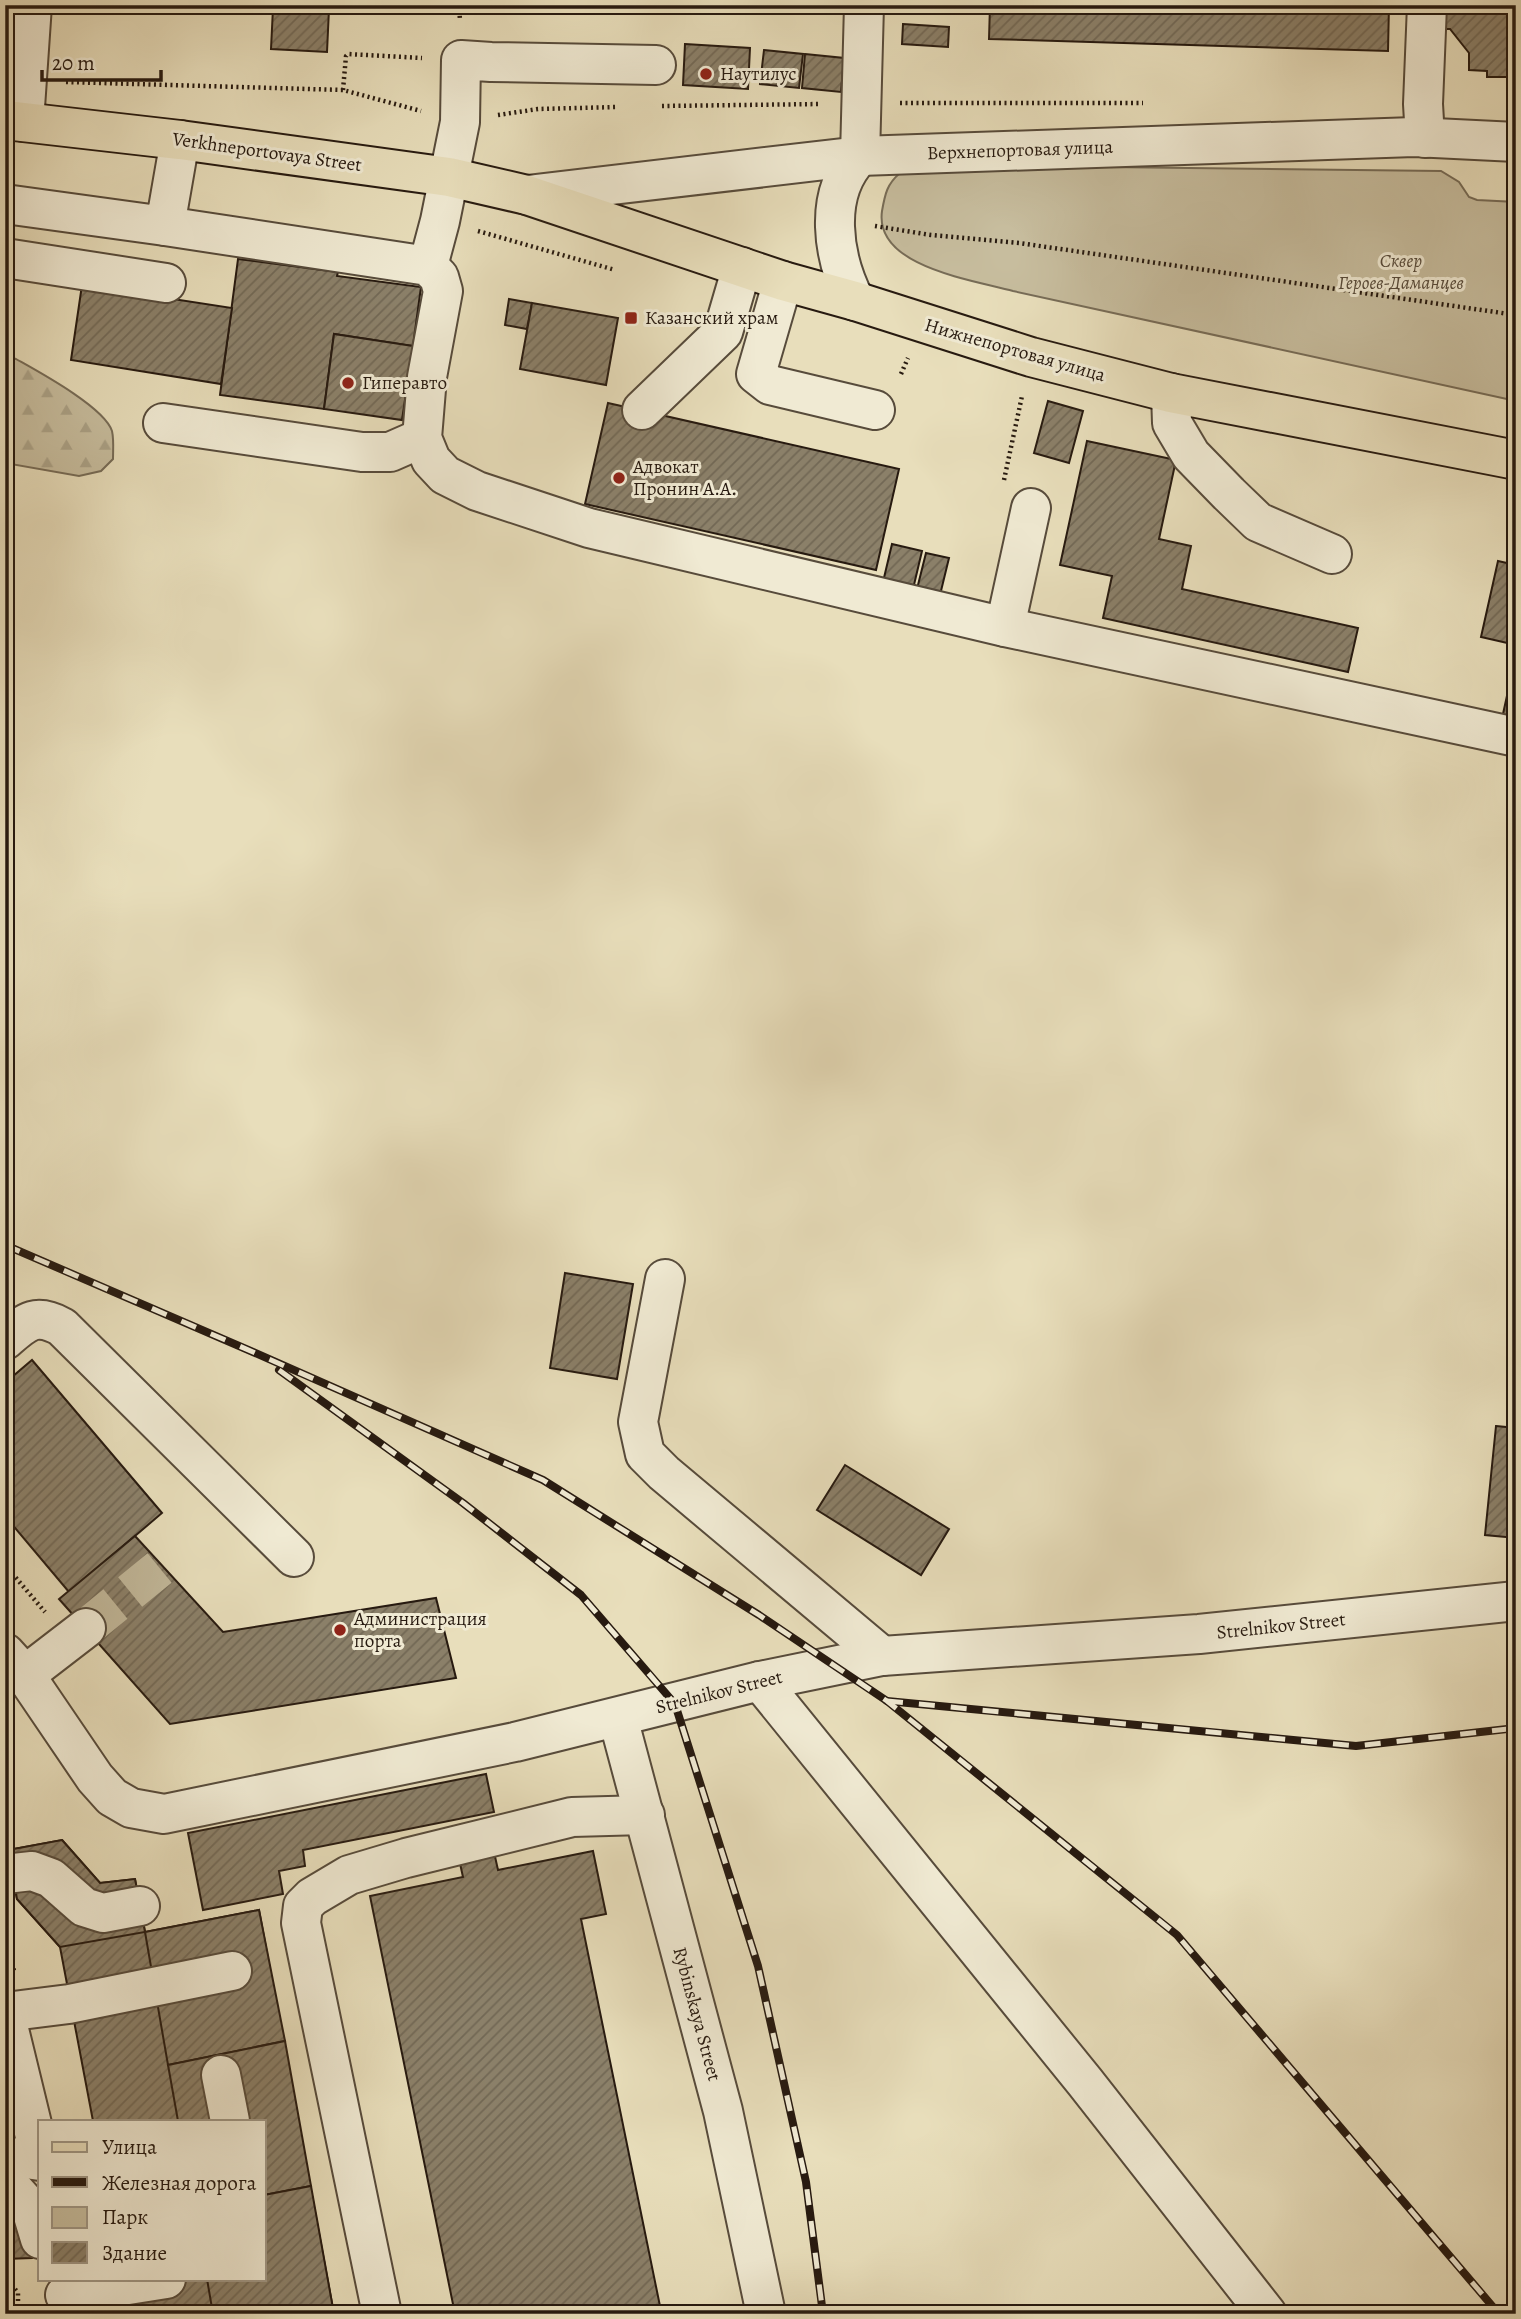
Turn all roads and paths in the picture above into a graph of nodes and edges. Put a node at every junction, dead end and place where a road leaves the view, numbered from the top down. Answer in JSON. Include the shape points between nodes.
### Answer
{"nodes":[{"id":1,"x":32,"y":5,"type":"edge"},
{"id":2,"x":864,"y":5,"type":"edge"},
{"id":3,"x":1427,"y":5,"type":"edge"},
{"id":4,"x":346,"y":56,"type":"dead end"},
{"id":5,"x":656,"y":65,"type":"dead end"},
{"id":6,"x":26,"y":81,"type":"junction"},
{"id":7,"x":343,"y":90,"type":"junction"},
{"id":8,"x":862,"y":103,"type":"junction"},
{"id":9,"x":1149,"y":103,"type":"dead end"},
{"id":10,"x":619,"y":107,"type":"dead end"},
{"id":11,"x":660,"y":107,"type":"dead end"},
{"id":12,"x":14,"y":121,"type":"edge"},
{"id":13,"x":460,"y":122,"type":"junction"},
{"id":14,"x":1425,"y":138,"type":"junction"},
{"id":15,"x":180,"y":139,"type":"junction"},
{"id":16,"x":1516,"y":142,"type":"edge"},
{"id":17,"x":860,"y":156,"type":"junction"},
{"id":18,"x":450,"y":177,"type":"junction"},
{"id":19,"x":527,"y":195,"type":"junction"},
{"id":20,"x":5,"y":204,"type":"edge"},
{"id":21,"x":835,"y":220,"type":"junction"},
{"id":22,"x":165,"y":226,"type":"junction"},
{"id":23,"x":5,"y":258,"type":"edge"},
{"id":24,"x":428,"y":267,"type":"junction"},
{"id":25,"x":742,"y":267,"type":"junction"},
{"id":26,"x":783,"y":281,"type":"junction"},
{"id":27,"x":166,"y":283,"type":"dead end"},
{"id":28,"x":855,"y":301,"type":"junction"},
{"id":29,"x":1516,"y":315,"type":"edge"},
{"id":30,"x":911,"y":351,"type":"dead end"},
{"id":31,"x":901,"y":374,"type":"dead end"},
{"id":32,"x":1171,"y":393,"type":"junction"},
{"id":33,"x":875,"y":410,"type":"dead end"},
{"id":34,"x":642,"y":411,"type":"dead end"},
{"id":35,"x":163,"y":423,"type":"dead end"},
{"id":36,"x":1012,"y":437,"type":"dead end"},
{"id":37,"x":422,"y":438,"type":"junction"},
{"id":38,"x":1516,"y":460,"type":"edge"},
{"id":39,"x":1017,"y":497,"type":"joint"},
{"id":40,"x":1332,"y":554,"type":"dead end"},
{"id":41,"x":1005,"y":627,"type":"junction"},
{"id":42,"x":1516,"y":737,"type":"edge"},
{"id":43,"x":665,"y":1279,"type":"dead end"},
{"id":44,"x":5,"y":1340,"type":"edge"},
{"id":45,"x":294,"y":1557,"type":"dead end"},
{"id":46,"x":5,"y":1565,"type":"edge"},
{"id":47,"x":1516,"y":1601,"type":"edge"},
{"id":48,"x":78,"y":1635,"type":"joint"},
{"id":49,"x":882,"y":1656,"type":"junction"},
{"id":50,"x":15,"y":1664,"type":"edge"},
{"id":51,"x":760,"y":1681,"type":"junction"},
{"id":52,"x":618,"y":1718,"type":"junction"},
{"id":53,"x":645,"y":1815,"type":"junction"},
{"id":54,"x":5,"y":1874,"type":"edge"},
{"id":55,"x":140,"y":1906,"type":"dead end"},
{"id":56,"x":232,"y":1971,"type":"dead end"},
{"id":57,"x":5,"y":2012,"type":"edge"},
{"id":58,"x":221,"y":2075,"type":"dead end"},
{"id":59,"x":230,"y":2120,"type":"edge"},
{"id":60,"x":38,"y":2151,"type":"edge"},
{"id":61,"x":38,"y":2160,"type":"edge"},
{"id":62,"x":9,"y":2173,"type":"edge"},
{"id":63,"x":38,"y":2232,"type":"edge"},
{"id":64,"x":5,"y":2276,"type":"edge"},
{"id":65,"x":157,"y":2280,"type":"edge"},
{"id":66,"x":65,"y":2296,"type":"edge"},
{"id":67,"x":18,"y":2314,"type":"edge"},
{"id":68,"x":382,"y":2314,"type":"edge"},
{"id":69,"x":766,"y":2314,"type":"edge"},
{"id":70,"x":1267,"y":2314,"type":"edge"}],
"edges":[{"from":1,"to":6,"type":"street"},
{"from":2,"to":8,"type":"street"},
{"from":3,"to":14,"type":"street"},
{"from":4,"to":7,"type":"path"},
{"from":5,"to":13,"type":"street","via":[[461,60]]},
{"from":6,"to":7,"type":"path"},
{"from":6,"to":12,"type":"street"},
{"from":7,"to":13,"type":"path"},
{"from":8,"to":9,"type":"path"},
{"from":8,"to":11,"type":"path"},
{"from":8,"to":17,"type":"street"},
{"from":10,"to":13,"type":"path","via":[[538,108]]},
{"from":12,"to":15,"type":"main road","name":"Verkhneportovaya Street"},
{"from":13,"to":18,"type":"street"},
{"from":14,"to":16,"type":"street","name":"Верхнепортовая улица"},
{"from":14,"to":17,"type":"street","name":"Верхнепортовая улица"},
{"from":15,"to":18,"type":"main road","name":"Verkhneportovaya Street"},
{"from":15,"to":22,"type":"street"},
{"from":17,"to":19,"type":"street","name":"Верхнепортовая улица"},
{"from":17,"to":21,"type":"street","via":[[849,166],[840,189]]},
{"from":18,"to":19,"type":"main road","name":"Verkhneportovaya Street"},
{"from":18,"to":24,"type":"street"},
{"from":19,"to":25,"type":"main road","name":"Нижнепортовая улица"},
{"from":20,"to":22,"type":"street"},
{"from":21,"to":28,"type":"street","via":[[836,250]]},
{"from":21,"to":29,"type":"path"},
{"from":22,"to":24,"type":"street"},
{"from":23,"to":27,"type":"street"},
{"from":24,"to":37,"type":"street","via":[[439,277],[443,291],[427,377]]},
{"from":25,"to":26,"type":"main road","name":"Нижнепортовая улица"},
{"from":25,"to":34,"type":"street","via":[[723,332]]},
{"from":26,"to":28,"type":"main road","name":"Нижнепортовая улица"},
{"from":26,"to":33,"type":"street","via":[[756,374],[771,385]]},
{"from":28,"to":32,"type":"main road","name":"Нижнепортовая улица","via":[[1031,357]]},
{"from":30,"to":31,"type":"path"},
{"from":32,"to":38,"type":"main road","name":"Нижнепортовая улица"},
{"from":32,"to":40,"type":"street","via":[[1172,423],[1191,455],[1229,494],[1258,522]]},
{"from":35,"to":37,"type":"street","via":[[362,452],[390,452]]},
{"from":36,"to":39,"type":"path"},
{"from":37,"to":41,"type":"street","via":[[431,460],[445,475],[477,491],[589,528]]},
{"from":39,"to":41,"type":"street"},
{"from":41,"to":42,"type":"street"},
{"from":43,"to":49,"type":"street","via":[[638,1422],[645,1454]]},
{"from":44,"to":45,"type":"street","via":[[36,1319],[62,1327]]},
{"from":46,"to":48,"type":"path"},
{"from":47,"to":49,"type":"street","name":"Strelnikov Street","via":[[1199,1634]]},
{"from":48,"to":50,"type":"street"},
{"from":49,"to":51,"type":"street","name":"Strelnikov Street"},
{"from":50,"to":52,"type":"street","name":"Strelnikov Street","via":[[112,1797],[131,1808],[164,1814]]},
{"from":51,"to":52,"type":"street","name":"Strelnikov Street"},
{"from":51,"to":70,"type":"street"},
{"from":52,"to":53,"type":"street","name":"Rybinskaya Street"},
{"from":53,"to":68,"type":"street","via":[[572,1816],[406,1858],[349,1875],[303,1906],[301,1923]]},
{"from":53,"to":69,"type":"street","name":"Rybinskaya Street","via":[[723,2111]]},
{"from":54,"to":55,"type":"street","via":[[32,1871],[51,1878],[84,1907],[103,1913]]},
{"from":56,"to":57,"type":"street","via":[[69,2004]]},
{"from":57,"to":60,"type":"street"},
{"from":58,"to":59,"type":"street"},
{"from":61,"to":62,"type":"street"},
{"from":62,"to":63,"type":"street","via":[[31,2209]]},
{"from":64,"to":67,"type":"path","via":[[18,2292]]},
{"from":65,"to":66,"type":"street"}]}
